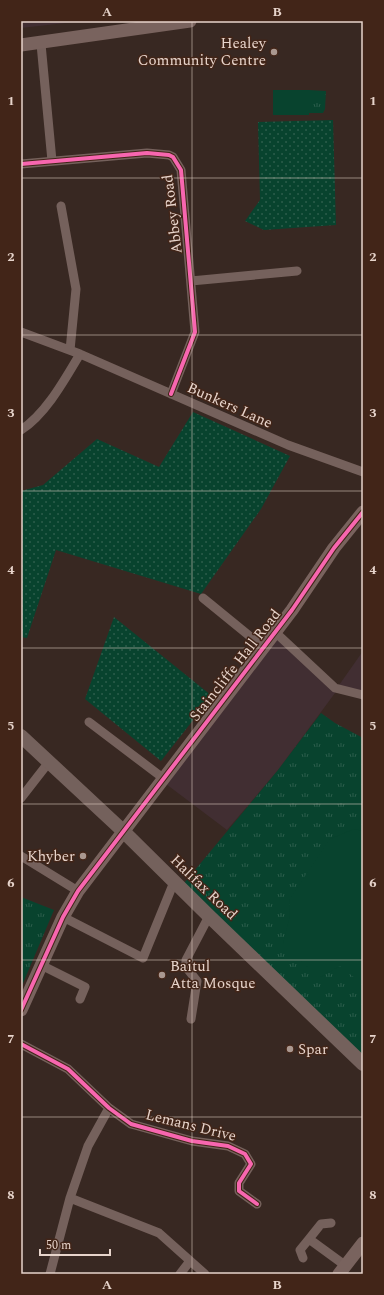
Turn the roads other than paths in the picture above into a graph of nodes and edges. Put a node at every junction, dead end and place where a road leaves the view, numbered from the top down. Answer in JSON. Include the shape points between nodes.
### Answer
{"nodes":[{"id":1,"x":190,"y":21,"type":"edge"},
{"id":2,"x":41,"y":44,"type":"junction"},
{"id":3,"x":21,"y":45,"type":"edge"},
{"id":4,"x":52,"y":161,"type":"junction"},
{"id":5,"x":21,"y":164,"type":"edge"},
{"id":6,"x":61,"y":206,"type":"dead end"},
{"id":7,"x":297,"y":271,"type":"dead end"},
{"id":8,"x":191,"y":281,"type":"junction"},
{"id":9,"x":21,"y":332,"type":"edge"},
{"id":10,"x":70,"y":350,"type":"junction"},
{"id":11,"x":80,"y":354,"type":"junction"},
{"id":12,"x":171,"y":394,"type":"junction"},
{"id":13,"x":21,"y":430,"type":"edge"},
{"id":14,"x":363,"y":472,"type":"edge"},
{"id":15,"x":363,"y":512,"type":"edge"},
{"id":16,"x":203,"y":598,"type":"dead end"},
{"id":17,"x":275,"y":632,"type":"junction"},
{"id":18,"x":263,"y":647,"type":"junction"},
{"id":19,"x":363,"y":695,"type":"edge"},
{"id":20,"x":89,"y":722,"type":"dead end"},
{"id":21,"x":21,"y":736,"type":"edge"},
{"id":22,"x":49,"y":762,"type":"junction"},
{"id":23,"x":163,"y":778,"type":"junction"},
{"id":24,"x":21,"y":798,"type":"edge"},
{"id":25,"x":122,"y":830,"type":"junction"},
{"id":26,"x":21,"y":856,"type":"edge"},
{"id":27,"x":174,"y":882,"type":"junction"},
{"id":28,"x":78,"y":891,"type":"junction"},
{"id":29,"x":209,"y":916,"type":"junction"},
{"id":30,"x":64,"y":917,"type":"junction"},
{"id":31,"x":41,"y":965,"type":"junction"},
{"id":32,"x":80,"y":999,"type":"dead end"},
{"id":33,"x":21,"y":1010,"type":"edge"},
{"id":34,"x":192,"y":1019,"type":"dead end"},
{"id":35,"x":21,"y":1044,"type":"edge"},
{"id":36,"x":363,"y":1064,"type":"edge"},
{"id":37,"x":109,"y":1108,"type":"junction"},
{"id":38,"x":70,"y":1198,"type":"junction"},
{"id":39,"x":257,"y":1204,"type":"dead end"},
{"id":40,"x":331,"y":1224,"type":"dead end"},
{"id":41,"x":309,"y":1239,"type":"junction"},
{"id":42,"x":363,"y":1243,"type":"edge"},
{"id":43,"x":303,"y":1258,"type":"dead end"},
{"id":44,"x":190,"y":1260,"type":"junction"},
{"id":45,"x":343,"y":1270,"type":"edge"},
{"id":46,"x":50,"y":1274,"type":"edge"},
{"id":47,"x":180,"y":1274,"type":"edge"},
{"id":48,"x":205,"y":1274,"type":"edge"}],
"edges":[{"from":1,"to":2,"type":"street"},
{"from":2,"to":3,"type":"street"},
{"from":2,"to":4,"type":"street"},
{"from":4,"to":5,"type":"street","name":"Abbey Road"},
{"from":4,"to":8,"type":"street","name":"Abbey Road","via":[[147,153],[173,157],[181,170]]},
{"from":6,"to":10,"type":"street","via":[[76,289]]},
{"from":7,"to":8,"type":"street"},
{"from":8,"to":12,"type":"street","name":"Abbey Road","via":[[195,332]]},
{"from":9,"to":10,"type":"street","name":"Bunkers Lane"},
{"from":10,"to":11,"type":"street","name":"Bunkers Lane"},
{"from":11,"to":12,"type":"street","name":"Bunkers Lane"},
{"from":11,"to":13,"type":"street","via":[[60,388],[29,425]]},
{"from":12,"to":14,"type":"street","name":"Bunkers Lane","via":[[295,448]]},
{"from":15,"to":17,"type":"street","name":"Staincliffe Hall Road","via":[[334,548]]},
{"from":16,"to":18,"type":"street"},
{"from":17,"to":18,"type":"street","name":"Staincliffe Hall Road"},
{"from":17,"to":19,"type":"street","via":[[335,688]]},
{"from":18,"to":23,"type":"street","name":"Staincliffe Hall Road"},
{"from":20,"to":23,"type":"street"},
{"from":21,"to":22,"type":"main road","name":"Halifax Road"},
{"from":22,"to":24,"type":"street"},
{"from":22,"to":25,"type":"main road","name":"Halifax Road"},
{"from":23,"to":25,"type":"street","name":"Staincliffe Hall Road"},
{"from":25,"to":27,"type":"main road","name":"Halifax Road"},
{"from":25,"to":28,"type":"street","name":"Staincliffe Hall Road"},
{"from":26,"to":28,"type":"street"},
{"from":27,"to":29,"type":"main road","name":"Halifax Road"},
{"from":27,"to":30,"type":"street","via":[[143,958]]},
{"from":28,"to":30,"type":"street","name":"Staincliffe Hall Road"},
{"from":29,"to":34,"type":"street","via":[[186,960],[186,967],[197,981]]},
{"from":29,"to":36,"type":"main road","name":"Halifax Road"},
{"from":30,"to":31,"type":"street","name":"Staincliffe Hall Road"},
{"from":31,"to":32,"type":"street","via":[[85,987]]},
{"from":31,"to":33,"type":"street","name":"Staincliffe Hall Road"},
{"from":35,"to":37,"type":"street","name":"Lemans Drive","via":[[68,1069]]},
{"from":37,"to":38,"type":"street","via":[[88,1146]]},
{"from":37,"to":39,"type":"street","name":"Lemans Drive","via":[[131,1124],[192,1141],[228,1146],[245,1154],[250,1164],[240,1183],[239,1191]]},
{"from":38,"to":44,"type":"street","via":[[159,1233]]},
{"from":38,"to":46,"type":"street"},
{"from":40,"to":41,"type":"street","via":[[321,1224]]},
{"from":41,"to":43,"type":"street","via":[[300,1250]]},
{"from":41,"to":45,"type":"street"},
{"from":42,"to":45,"type":"street"},
{"from":44,"to":47,"type":"street"},
{"from":44,"to":48,"type":"street"}]}
